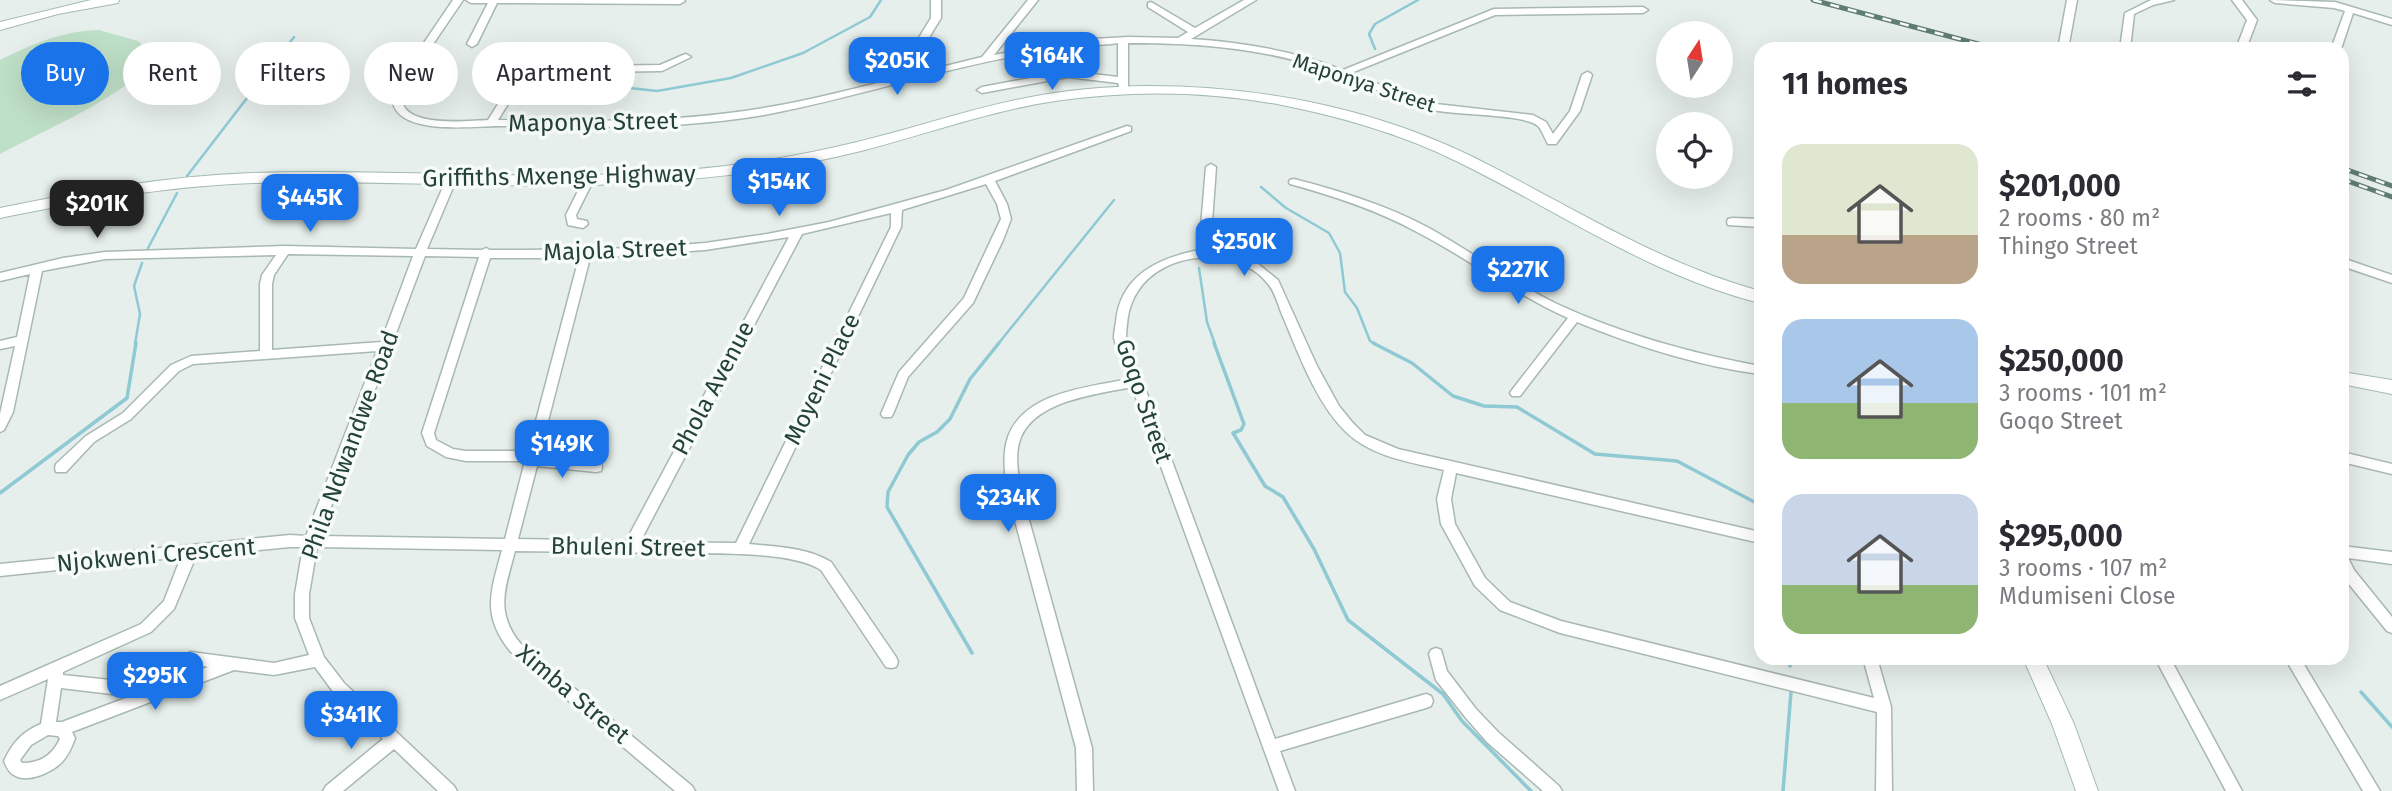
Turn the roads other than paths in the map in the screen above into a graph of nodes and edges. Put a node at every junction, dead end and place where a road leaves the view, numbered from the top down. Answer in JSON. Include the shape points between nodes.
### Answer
{"nodes":[{"id":1,"x":113,"y":0,"type":"edge"},
{"id":2,"x":458,"y":0,"type":"edge"},
{"id":3,"x":471,"y":0,"type":"edge"},
{"id":4,"x":494,"y":0,"type":"edge"},
{"id":5,"x":936,"y":0,"type":"edge"},
{"id":6,"x":1033,"y":0,"type":"edge"},
{"id":7,"x":1251,"y":0,"type":"edge"},
{"id":8,"x":1504,"y":0,"type":"edge"},
{"id":9,"x":2072,"y":0,"type":"edge"},
{"id":10,"x":2169,"y":0,"type":"edge"},
{"id":11,"x":2237,"y":0,"type":"edge"},
{"id":12,"x":2275,"y":0,"type":"edge"},
{"id":13,"x":680,"y":1,"type":"edge"},
{"id":14,"x":1151,"y":5,"type":"dead end"},
{"id":15,"x":2350,"y":9,"type":"junction"},
{"id":16,"x":1643,"y":10,"type":"dead end"},
{"id":17,"x":1494,"y":12,"type":"junction"},
{"id":18,"x":2392,"y":22,"type":"edge"},
{"id":19,"x":0,"y":26,"type":"edge"},
{"id":20,"x":1193,"y":31,"type":"junction"},
{"id":21,"x":1123,"y":41,"type":"junction"},
{"id":22,"x":1180,"y":41,"type":"junction"},
{"id":23,"x":473,"y":42,"type":"edge"},
{"id":24,"x":2064,"y":42,"type":"edge"},
{"id":25,"x":2126,"y":42,"type":"edge"},
{"id":26,"x":2244,"y":42,"type":"edge"},
{"id":27,"x":2338,"y":42,"type":"edge"},
{"id":28,"x":686,"y":57,"type":"dead end"},
{"id":29,"x":986,"y":58,"type":"junction"},
{"id":30,"x":635,"y":68,"type":"edge"},
{"id":31,"x":1343,"y":73,"type":"junction"},
{"id":32,"x":1587,"y":75,"type":"dead end"},
{"id":33,"x":907,"y":78,"type":"junction"},
{"id":34,"x":1123,"y":86,"type":"junction"},
{"id":35,"x":982,"y":90,"type":"dead end"},
{"id":36,"x":502,"y":105,"type":"edge"},
{"id":37,"x":491,"y":123,"type":"junction"},
{"id":38,"x":1128,"y":129,"type":"dead end"},
{"id":39,"x":1211,"y":167,"type":"dead end"},
{"id":40,"x":452,"y":178,"type":"junction"},
{"id":41,"x":589,"y":179,"type":"junction"},
{"id":42,"x":988,"y":179,"type":"junction"},
{"id":43,"x":1294,"y":182,"type":"dead end"},
{"id":44,"x":897,"y":208,"type":"junction"},
{"id":45,"x":0,"y":214,"type":"edge"},
{"id":46,"x":1732,"y":222,"type":"dead end"},
{"id":47,"x":1754,"y":223,"type":"edge"},
{"id":48,"x":583,"y":224,"type":"dead end"},
{"id":49,"x":798,"y":231,"type":"junction"},
{"id":50,"x":285,"y":250,"type":"junction"},
{"id":51,"x":421,"y":251,"type":"junction"},
{"id":52,"x":1204,"y":251,"type":"junction"},
{"id":53,"x":201,"y":252,"type":"joint"},
{"id":54,"x":486,"y":252,"type":"junction"},
{"id":55,"x":586,"y":253,"type":"junction"},
{"id":56,"x":1663,"y":262,"type":"junction"},
{"id":57,"x":2349,"y":264,"type":"edge"},
{"id":58,"x":37,"y":269,"type":"junction"},
{"id":59,"x":0,"y":277,"type":"edge"},
{"id":60,"x":2392,"y":279,"type":"edge"},
{"id":61,"x":1754,"y":285,"type":"edge"},
{"id":62,"x":1754,"y":296,"type":"edge"},
{"id":63,"x":1575,"y":317,"type":"junction"},
{"id":64,"x":20,"y":341,"type":"junction"},
{"id":65,"x":0,"y":345,"type":"edge"},
{"id":66,"x":385,"y":346,"type":"junction"},
{"id":67,"x":265,"y":354,"type":"junction"},
{"id":68,"x":1754,"y":369,"type":"edge"},
{"id":69,"x":2349,"y":379,"type":"edge"},
{"id":70,"x":1136,"y":382,"type":"junction"},
{"id":71,"x":2392,"y":387,"type":"edge"},
{"id":72,"x":1516,"y":393,"type":"dead end"},
{"id":73,"x":887,"y":414,"type":"dead end"},
{"id":74,"x":0,"y":427,"type":"edge"},
{"id":75,"x":532,"y":458,"type":"junction"},
{"id":76,"x":2349,"y":459,"type":"edge"},
{"id":77,"x":596,"y":467,"type":"dead end"},
{"id":78,"x":1451,"y":467,"type":"junction"},
{"id":79,"x":61,"y":468,"type":"dead end"},
{"id":80,"x":2392,"y":469,"type":"edge"},
{"id":81,"x":1754,"y":536,"type":"edge"},
{"id":82,"x":312,"y":541,"type":"junction"},
{"id":83,"x":510,"y":544,"type":"junction"},
{"id":84,"x":630,"y":547,"type":"junction"},
{"id":85,"x":740,"y":549,"type":"junction"},
{"id":86,"x":190,"y":553,"type":"junction"},
{"id":87,"x":2349,"y":553,"type":"edge"},
{"id":88,"x":2392,"y":558,"type":"edge"},
{"id":89,"x":0,"y":570,"type":"edge"},
{"id":90,"x":2349,"y":574,"type":"edge"},
{"id":91,"x":2392,"y":627,"type":"edge"},
{"id":92,"x":1436,"y":654,"type":"dead end"},
{"id":93,"x":318,"y":660,"type":"junction"},
{"id":94,"x":891,"y":662,"type":"dead end"},
{"id":95,"x":235,"y":663,"type":"junction"},
{"id":96,"x":1872,"y":665,"type":"edge"},
{"id":97,"x":2036,"y":665,"type":"edge"},
{"id":98,"x":2166,"y":665,"type":"edge"},
{"id":99,"x":2296,"y":665,"type":"edge"},
{"id":100,"x":56,"y":675,"type":"junction"},
{"id":101,"x":0,"y":693,"type":"edge"},
{"id":102,"x":1426,"y":701,"type":"dead end"},
{"id":103,"x":1884,"y":707,"type":"junction"},
{"id":104,"x":55,"y":729,"type":"joint"},
{"id":105,"x":394,"y":740,"type":"junction"},
{"id":106,"x":1271,"y":747,"type":"junction"},
{"id":107,"x":331,"y":791,"type":"edge"},
{"id":108,"x":449,"y":791,"type":"edge"},
{"id":109,"x":687,"y":791,"type":"edge"},
{"id":110,"x":1085,"y":791,"type":"edge"},
{"id":111,"x":1287,"y":791,"type":"edge"},
{"id":112,"x":1554,"y":791,"type":"edge"},
{"id":113,"x":1884,"y":791,"type":"edge"},
{"id":114,"x":2087,"y":791,"type":"edge"},
{"id":115,"x":2234,"y":791,"type":"edge"},
{"id":116,"x":2372,"y":791,"type":"edge"}],
"edges":[{"from":1,"to":19,"type":"street"},
{"from":2,"to":37,"type":"street","name":"Maponya Street","via":[[399,88],[398,111],[411,119],[432,122]]},
{"from":3,"to":4,"type":"street"},
{"from":4,"to":13,"type":"street"},
{"from":4,"to":23,"type":"street"},
{"from":5,"to":33,"type":"street","via":[[936,18],[912,57]]},
{"from":6,"to":29,"type":"street"},
{"from":7,"to":20,"type":"street"},
{"from":8,"to":17,"type":"street"},
{"from":9,"to":24,"type":"street"},
{"from":10,"to":25,"type":"street","via":[[2130,13]]},
{"from":11,"to":26,"type":"street","via":[[2252,20]]},
{"from":12,"to":15,"type":"street"},
{"from":14,"to":20,"type":"street"},
{"from":15,"to":18,"type":"street"},
{"from":15,"to":27,"type":"street"},
{"from":16,"to":17,"type":"street"},
{"from":17,"to":31,"type":"street"},
{"from":20,"to":22,"type":"street"},
{"from":21,"to":22,"type":"street","name":"Maponya Street"},
{"from":21,"to":29,"type":"street","name":"Maponya Street"},
{"from":21,"to":34,"type":"street"},
{"from":22,"to":31,"type":"street","name":"Maponya Street","via":[[1277,54]]},
{"from":28,"to":30,"type":"street","via":[[662,68]]},
{"from":29,"to":33,"type":"street","name":"Maponya Street"},
{"from":31,"to":32,"type":"street","name":"Maponya Street","via":[[1434,107],[1529,117],[1542,124],[1552,142],[1575,111]]},
{"from":33,"to":37,"type":"street","name":"Maponya Street","via":[[798,105],[685,121]]},
{"from":34,"to":35,"type":"street","via":[[1068,74]]},
{"from":34,"to":41,"type":"street","name":"Griffiths Mxenge Highway","via":[[1005,106],[766,166]]},
{"from":34,"to":56,"type":"street","name":"Griffiths Mxenge Highway","via":[[1241,95],[1379,125],[1465,160],[1584,227]]},
{"from":36,"to":37,"type":"street"},
{"from":38,"to":42,"type":"street","name":"Majola Street"},
{"from":39,"to":52,"type":"street"},
{"from":40,"to":41,"type":"street","name":"Griffiths Mxenge Highway"},
{"from":40,"to":45,"type":"street","name":"Griffiths Mxenge Highway","via":[[281,177],[183,182]]},
{"from":40,"to":51,"type":"street","name":"Phila Ndwandwe Road"},
{"from":41,"to":48,"type":"street","via":[[571,215],[572,222]]},
{"from":42,"to":44,"type":"street","name":"Majola Street"},
{"from":42,"to":73,"type":"street","via":[[1006,219],[997,240],[970,300],[904,375]]},
{"from":43,"to":63,"type":"street","via":[[1378,208]]},
{"from":44,"to":49,"type":"street","name":"Majola Street"},
{"from":44,"to":85,"type":"street","name":"Moyeni Place","via":[[896,227]]},
{"from":46,"to":47,"type":"street"},
{"from":49,"to":55,"type":"street","name":"Majola Street","via":[[692,247]]},
{"from":49,"to":84,"type":"street","name":"Phola Avenue"},
{"from":50,"to":51,"type":"street"},
{"from":50,"to":53,"type":"street"},
{"from":50,"to":67,"type":"street","via":[[266,284]]},
{"from":51,"to":54,"type":"street","name":"Majola Street"},
{"from":51,"to":66,"type":"street","name":"Phila Ndwandwe Road"},
{"from":52,"to":70,"type":"street","name":"Goqo Street","via":[[1159,265],[1129,295],[1119,324]]},
{"from":52,"to":78,"type":"street","name":"Goqo Street","via":[[1248,261],[1274,283],[1326,395],[1352,430],[1395,453]]},
{"from":53,"to":58,"type":"street","via":[[86,257]]},
{"from":54,"to":55,"type":"street","name":"Majola Street"},
{"from":54,"to":75,"type":"street","via":[[428,433],[431,443],[450,453]]},
{"from":55,"to":75,"type":"street","name":"Ximba Street"},
{"from":56,"to":61,"type":"street","name":"Griffiths Mxenge Highway"},
{"from":56,"to":62,"type":"street","name":"Griffiths Mxenge Highway","via":[[1714,285]]},
{"from":57,"to":60,"type":"street"},
{"from":58,"to":59,"type":"street"},
{"from":58,"to":64,"type":"street"},
{"from":63,"to":68,"type":"street","via":[[1706,360]]},
{"from":63,"to":72,"type":"street"},
{"from":64,"to":65,"type":"street"},
{"from":64,"to":74,"type":"street"},
{"from":66,"to":67,"type":"street"},
{"from":66,"to":82,"type":"street","name":"Phila Ndwandwe Road"},
{"from":67,"to":79,"type":"street","via":[[191,360],[170,372],[127,416],[90,439]]},
{"from":69,"to":71,"type":"street"},
{"from":70,"to":106,"type":"street","name":"Goqo Street"},
{"from":70,"to":110,"type":"street","via":[[1041,408],[1022,422],[1009,453],[1014,491],[1084,748]]},
{"from":75,"to":77,"type":"street"},
{"from":75,"to":83,"type":"street","name":"Ximba Street"},
{"from":76,"to":80,"type":"street"},
{"from":78,"to":81,"type":"street","name":"Goqo Street"},
{"from":78,"to":103,"type":"street","via":[[1444,499],[1448,524],[1480,582],[1506,606],[1560,627]]},
{"from":82,"to":83,"type":"street","name":"Bhuleni Street"},
{"from":82,"to":86,"type":"street","name":"Njokweni Crescent"},
{"from":82,"to":93,"type":"street","name":"Phila Ndwandwe Road","via":[[304,572],[302,618]]},
{"from":83,"to":84,"type":"street","name":"Bhuleni Street"},
{"from":83,"to":109,"type":"street","name":"Ximba Street","via":[[495,611],[507,637]]},
{"from":84,"to":85,"type":"street","name":"Bhuleni Street"},
{"from":85,"to":94,"type":"street","name":"Bhuleni Street","via":[[795,554],[826,566]]},
{"from":86,"to":89,"type":"street","name":"Njokweni Crescent"},
{"from":86,"to":100,"type":"street","via":[[176,592],[159,617]]},
{"from":87,"to":88,"type":"street"},
{"from":90,"to":91,"type":"street"},
{"from":92,"to":112,"type":"street","via":[[1438,673],[1470,715]]},
{"from":93,"to":95,"type":"street","via":[[274,669]]},
{"from":93,"to":105,"type":"street","name":"Phila Ndwandwe Road"},
{"from":95,"to":100,"type":"street","via":[[191,658],[120,688]]},
{"from":95,"to":104,"type":"street"},
{"from":96,"to":103,"type":"street"},
{"from":97,"to":114,"type":"street"},
{"from":98,"to":115,"type":"street"},
{"from":99,"to":116,"type":"street"},
{"from":100,"to":101,"type":"street"},
{"from":100,"to":104,"type":"street"},
{"from":102,"to":106,"type":"street"},
{"from":103,"to":113,"type":"street"},
{"from":105,"to":107,"type":"street"},
{"from":105,"to":108,"type":"street","name":"Phila Ndwandwe Road"},
{"from":106,"to":111,"type":"street","name":"Goqo Street"}]}
